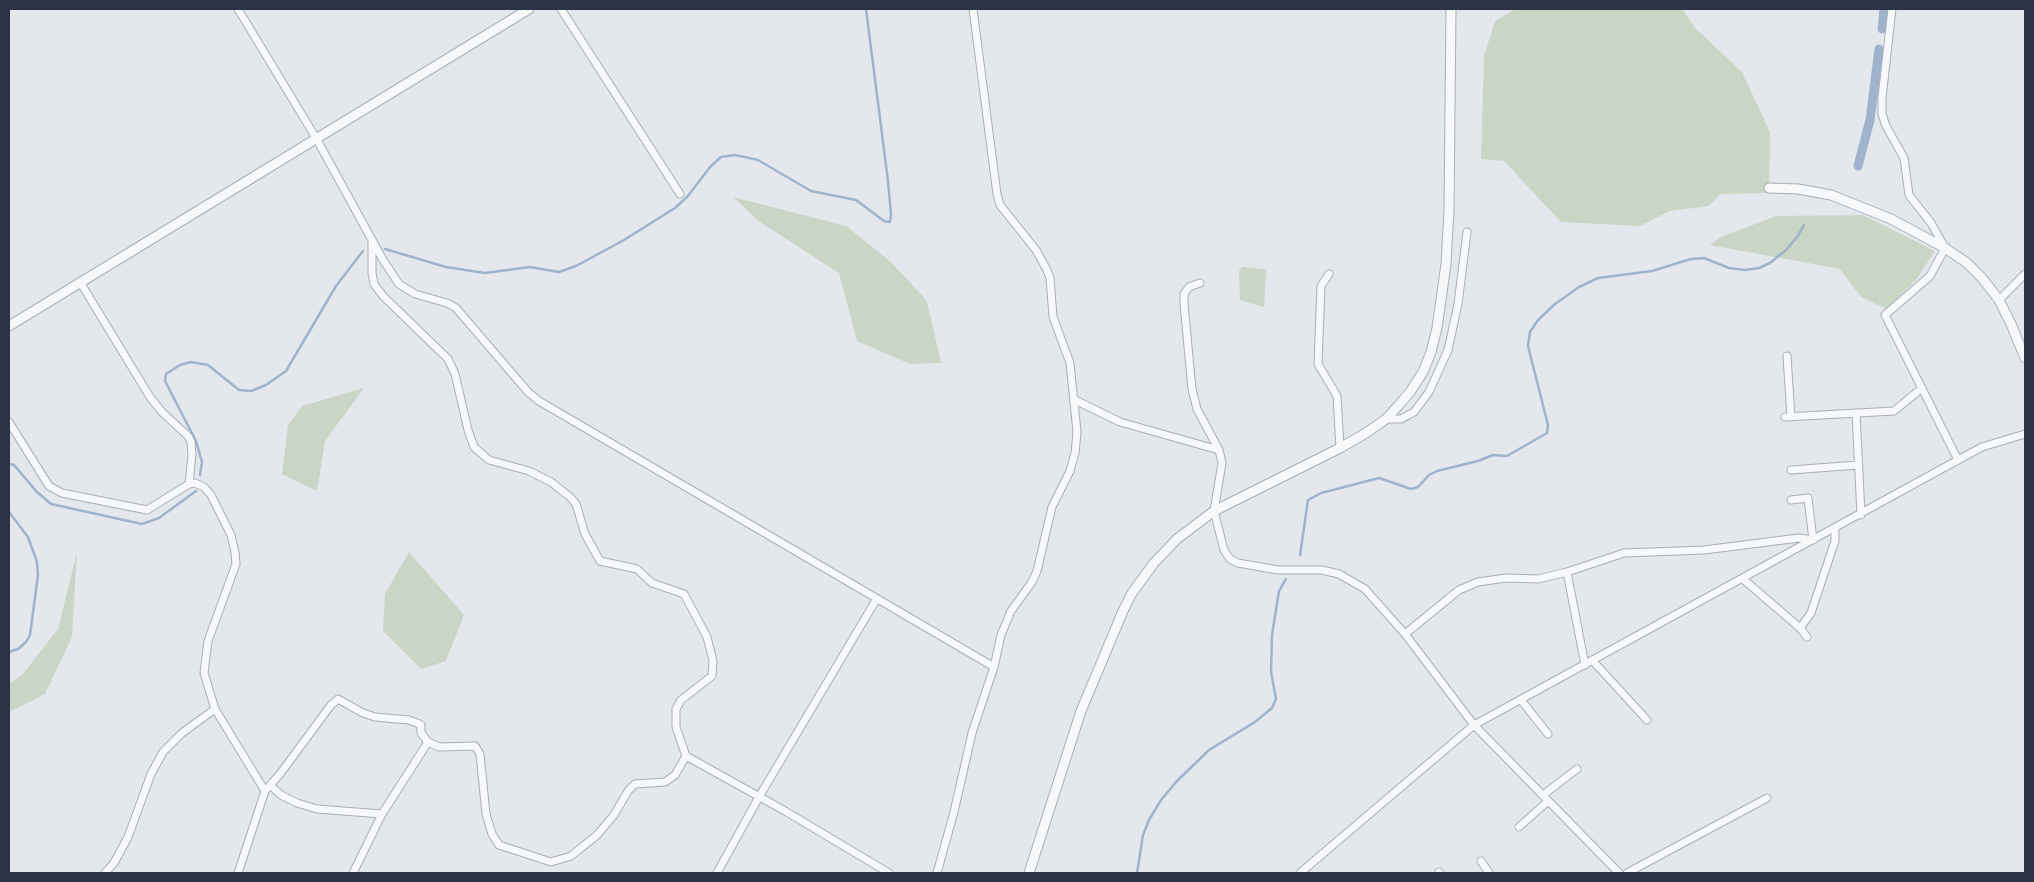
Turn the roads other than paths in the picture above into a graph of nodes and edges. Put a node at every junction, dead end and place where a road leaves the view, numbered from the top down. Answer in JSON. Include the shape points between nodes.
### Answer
{"nodes":[{"id":1,"x":238,"y":9,"type":"edge"},
{"id":2,"x":529,"y":9,"type":"edge"},
{"id":3,"x":561,"y":9,"type":"edge"},
{"id":4,"x":973,"y":9,"type":"edge"},
{"id":5,"x":1451,"y":9,"type":"edge"},
{"id":6,"x":1892,"y":9,"type":"edge"},
{"id":7,"x":316,"y":138,"type":"junction"},
{"id":8,"x":1769,"y":188,"type":"dead end"},
{"id":9,"x":680,"y":194,"type":"dead end"},
{"id":10,"x":1467,"y":232,"type":"dead end"},
{"id":11,"x":372,"y":239,"type":"junction"},
{"id":12,"x":1945,"y":248,"type":"junction"},
{"id":13,"x":1328,"y":274,"type":"dead end"},
{"id":14,"x":2025,"y":274,"type":"edge"},
{"id":15,"x":80,"y":282,"type":"junction"},
{"id":16,"x":1200,"y":283,"type":"dead end"},
{"id":17,"x":1999,"y":300,"type":"junction"},
{"id":18,"x":9,"y":326,"type":"edge"},
{"id":19,"x":1787,"y":356,"type":"dead end"},
{"id":20,"x":2025,"y":358,"type":"edge"},
{"id":21,"x":1922,"y":388,"type":"junction"},
{"id":22,"x":1074,"y":400,"type":"junction"},
{"id":23,"x":1856,"y":413,"type":"junction"},
{"id":24,"x":1386,"y":419,"type":"junction"},
{"id":25,"x":9,"y":422,"type":"edge"},
{"id":26,"x":2025,"y":434,"type":"edge"},
{"id":27,"x":1340,"y":448,"type":"junction"},
{"id":28,"x":1220,"y":450,"type":"junction"},
{"id":29,"x":1958,"y":460,"type":"junction"},
{"id":30,"x":1858,"y":464,"type":"junction"},
{"id":31,"x":1791,"y":470,"type":"dead end"},
{"id":32,"x":189,"y":484,"type":"junction"},
{"id":33,"x":1791,"y":500,"type":"dead end"},
{"id":34,"x":1214,"y":511,"type":"junction"},
{"id":35,"x":1861,"y":514,"type":"junction"},
{"id":36,"x":1835,"y":528,"type":"junction"},
{"id":37,"x":1813,"y":540,"type":"junction"},
{"id":38,"x":1567,"y":572,"type":"junction"},
{"id":39,"x":1743,"y":579,"type":"junction"},
{"id":40,"x":876,"y":600,"type":"junction"},
{"id":41,"x":1800,"y":628,"type":"junction"},
{"id":42,"x":1405,"y":634,"type":"junction"},
{"id":43,"x":1807,"y":637,"type":"dead end"},
{"id":44,"x":1592,"y":660,"type":"junction"},
{"id":45,"x":1584,"y":665,"type":"junction"},
{"id":46,"x":994,"y":667,"type":"junction"},
{"id":47,"x":1521,"y":700,"type":"junction"},
{"id":48,"x":215,"y":709,"type":"junction"},
{"id":49,"x":1647,"y":720,"type":"dead end"},
{"id":50,"x":1474,"y":725,"type":"junction"},
{"id":51,"x":1548,"y":734,"type":"dead end"},
{"id":52,"x":428,"y":742,"type":"junction"},
{"id":53,"x":686,"y":756,"type":"junction"},
{"id":54,"x":1577,"y":769,"type":"dead end"},
{"id":55,"x":268,"y":788,"type":"junction"},
{"id":56,"x":759,"y":797,"type":"junction"},
{"id":57,"x":1546,"y":798,"type":"junction"},
{"id":58,"x":1767,"y":798,"type":"dead end"},
{"id":59,"x":382,"y":814,"type":"junction"},
{"id":60,"x":1519,"y":827,"type":"dead end"},
{"id":61,"x":1481,"y":861,"type":"dead end"},
{"id":62,"x":105,"y":873,"type":"edge"},
{"id":63,"x":238,"y":873,"type":"edge"},
{"id":64,"x":353,"y":873,"type":"edge"},
{"id":65,"x":716,"y":873,"type":"edge"},
{"id":66,"x":889,"y":873,"type":"edge"},
{"id":67,"x":937,"y":873,"type":"edge"},
{"id":68,"x":1029,"y":873,"type":"edge"},
{"id":69,"x":1300,"y":873,"type":"edge"},
{"id":70,"x":1489,"y":873,"type":"edge"},
{"id":71,"x":1617,"y":873,"type":"edge"},
{"id":72,"x":1627,"y":873,"type":"edge"}],
"edges":[{"from":1,"to":7,"type":"street"},
{"from":2,"to":7,"type":"street"},
{"from":3,"to":9,"type":"street"},
{"from":4,"to":22,"type":"street","via":[[996,194],[1000,205],[1036,250],[1047,270],[1053,317],[1070,363]]},
{"from":5,"to":24,"type":"street","via":[[1449,210],[1437,328],[1431,352],[1417,382]]},
{"from":6,"to":12,"type":"street","via":[[1882,114],[1904,158],[1909,195]]},
{"from":7,"to":11,"type":"street"},
{"from":7,"to":15,"type":"street"},
{"from":8,"to":12,"type":"street","via":[[1831,195],[1891,219]]},
{"from":10,"to":24,"type":"street","via":[[1458,304],[1448,350],[1429,392],[1414,412],[1401,418]]},
{"from":11,"to":40,"type":"street","via":[[399,284],[415,294],[456,308],[539,401]]},
{"from":11,"to":53,"type":"street","via":[[374,284],[448,359],[474,447],[489,460],[537,474],[570,497],[576,504],[591,548],[600,561],[637,569],[652,583],[684,594],[707,637],[714,661],[712,676],[681,700],[676,709],[676,727]]},
{"from":12,"to":17,"type":"street","via":[[1967,263]]},
{"from":12,"to":21,"type":"street","via":[[1930,276],[1885,315]]},
{"from":13,"to":27,"type":"street","via":[[1321,286],[1318,364],[1337,396]]},
{"from":14,"to":17,"type":"street"},
{"from":15,"to":18,"type":"street"},
{"from":15,"to":32,"type":"street","via":[[150,397],[188,436],[192,455]]},
{"from":16,"to":28,"type":"street","via":[[1189,287],[1184,294],[1189,366],[1197,409]]},
{"from":17,"to":20,"type":"street"},
{"from":19,"to":23,"type":"street","via":[[1788,417]]},
{"from":21,"to":23,"type":"street","via":[[1894,411]]},
{"from":21,"to":29,"type":"street"},
{"from":22,"to":28,"type":"street","via":[[1120,422]]},
{"from":22,"to":46,"type":"street","via":[[1077,432],[1070,471],[1052,507],[1037,571],[1006,621]]},
{"from":23,"to":30,"type":"street"},
{"from":24,"to":27,"type":"street"},
{"from":25,"to":32,"type":"street","via":[[49,486],[62,492],[147,510]]},
{"from":26,"to":29,"type":"street","via":[[1982,447]]},
{"from":27,"to":34,"type":"street"},
{"from":28,"to":34,"type":"street","via":[[1222,463]]},
{"from":29,"to":35,"type":"street"},
{"from":30,"to":31,"type":"street"},
{"from":30,"to":35,"type":"street"},
{"from":32,"to":48,"type":"street","via":[[196,483],[211,495],[231,535],[235,552],[236,564],[208,641],[204,666]]},
{"from":33,"to":37,"type":"street","via":[[1808,498]]},
{"from":34,"to":42,"type":"street","via":[[1224,550],[1230,559],[1278,570],[1322,570],[1339,574],[1365,589]]},
{"from":34,"to":68,"type":"street","via":[[1177,539],[1154,563],[1122,611],[1081,711]]},
{"from":35,"to":36,"type":"street"},
{"from":36,"to":37,"type":"street"},
{"from":36,"to":41,"type":"street","via":[[1835,541],[1811,613]]},
{"from":37,"to":38,"type":"street","via":[[1800,538],[1704,550],[1624,553]]},
{"from":37,"to":39,"type":"street"},
{"from":38,"to":42,"type":"street","via":[[1538,579],[1506,578],[1478,582],[1459,590]]},
{"from":38,"to":45,"type":"street"},
{"from":39,"to":41,"type":"street"},
{"from":39,"to":44,"type":"street"},
{"from":40,"to":46,"type":"street"},
{"from":40,"to":56,"type":"street"},
{"from":41,"to":43,"type":"street"},
{"from":42,"to":50,"type":"street"},
{"from":44,"to":45,"type":"street"},
{"from":44,"to":49,"type":"street"},
{"from":45,"to":47,"type":"street"},
{"from":46,"to":67,"type":"street","via":[[972,734]]},
{"from":47,"to":50,"type":"street"},
{"from":47,"to":51,"type":"street"},
{"from":48,"to":55,"type":"street"},
{"from":48,"to":62,"type":"street","via":[[182,732],[163,752],[151,774],[128,837]]},
{"from":50,"to":57,"type":"street"},
{"from":50,"to":69,"type":"street"},
{"from":52,"to":53,"type":"street","via":[[439,746],[474,746],[480,754],[486,814],[499,845],[551,862],[571,856],[597,835],[635,784],[665,782],[675,776]]},
{"from":52,"to":55,"type":"street","via":[[417,723],[375,717],[338,699]]},
{"from":52,"to":59,"type":"street"},
{"from":53,"to":56,"type":"street"},
{"from":54,"to":57,"type":"street"},
{"from":55,"to":59,"type":"street","via":[[317,809]]},
{"from":55,"to":63,"type":"street"},
{"from":56,"to":65,"type":"street"},
{"from":56,"to":66,"type":"street"},
{"from":57,"to":60,"type":"street"},
{"from":57,"to":71,"type":"street"},
{"from":58,"to":72,"type":"street"},
{"from":59,"to":64,"type":"street"},
{"from":61,"to":70,"type":"street"}]}
